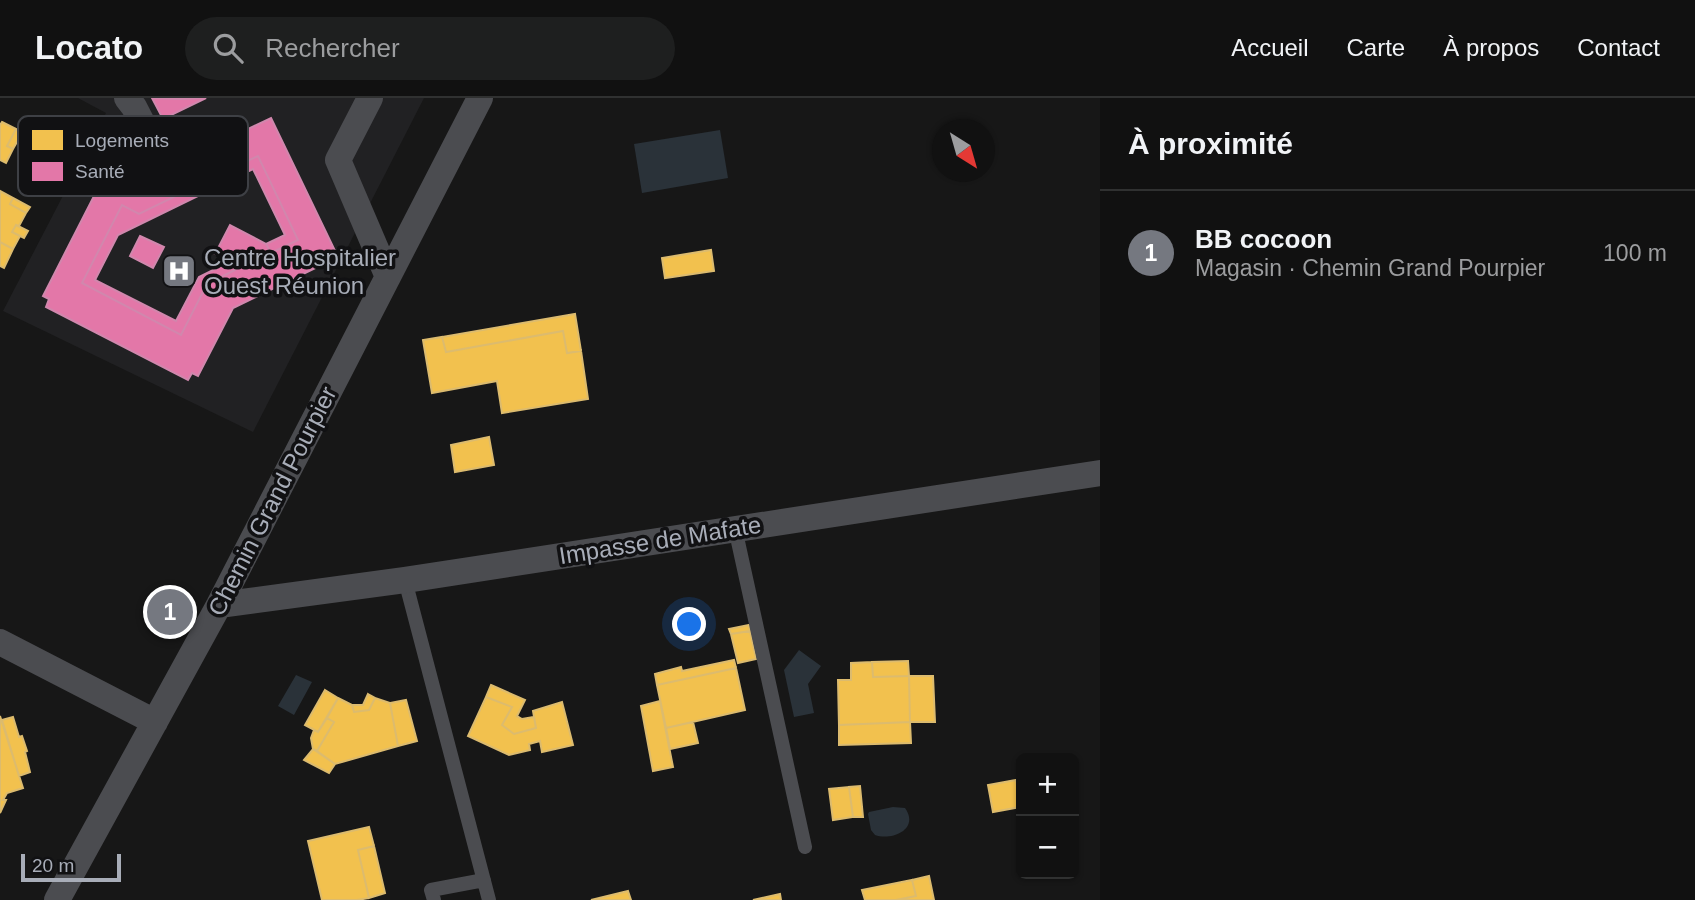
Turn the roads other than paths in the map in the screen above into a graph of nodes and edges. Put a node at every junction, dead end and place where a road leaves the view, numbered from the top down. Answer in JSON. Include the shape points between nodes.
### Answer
{"nodes":[{"id":1,"x":127,"y":98,"type":"edge"},
{"id":2,"x":370,"y":98,"type":"edge"},
{"id":3,"x":480,"y":98,"type":"edge"},
{"id":4,"x":139,"y":116,"type":"edge"},
{"id":5,"x":388,"y":276,"type":"junction"},
{"id":6,"x":1100,"y":473,"type":"edge"},
{"id":7,"x":736,"y":528,"type":"junction"},
{"id":8,"x":405,"y":580,"type":"junction"},
{"id":9,"x":219,"y":605,"type":"junction"},
{"id":10,"x":0,"y":642,"type":"edge"},
{"id":11,"x":155,"y":722,"type":"junction"},
{"id":12,"x":805,"y":847,"type":"dead end"},
{"id":13,"x":484,"y":880,"type":"junction"},
{"id":14,"x":57,"y":900,"type":"edge"},
{"id":15,"x":434,"y":900,"type":"edge"},
{"id":16,"x":489,"y":900,"type":"edge"}],
"edges":[{"from":1,"to":4,"type":"street"},
{"from":2,"to":5,"type":"street","via":[[338,160]]},
{"from":3,"to":5,"type":"street","name":"Chemin Grand Pourpier"},
{"from":5,"to":9,"type":"street","name":"Chemin Grand Pourpier"},
{"from":6,"to":7,"type":"street","name":"Impasse de Mafate"},
{"from":7,"to":8,"type":"street","name":"Impasse de Mafate"},
{"from":7,"to":12,"type":"lane"},
{"from":8,"to":9,"type":"street","name":"Impasse de Mafate"},
{"from":8,"to":13,"type":"lane"},
{"from":9,"to":11,"type":"street","name":"Chemin Grand Pourpier"},
{"from":10,"to":11,"type":"street"},
{"from":11,"to":14,"type":"street","name":"Chemin Grand Pourpier"},
{"from":13,"to":15,"type":"lane","via":[[431,890]]},
{"from":13,"to":16,"type":"lane"}]}
